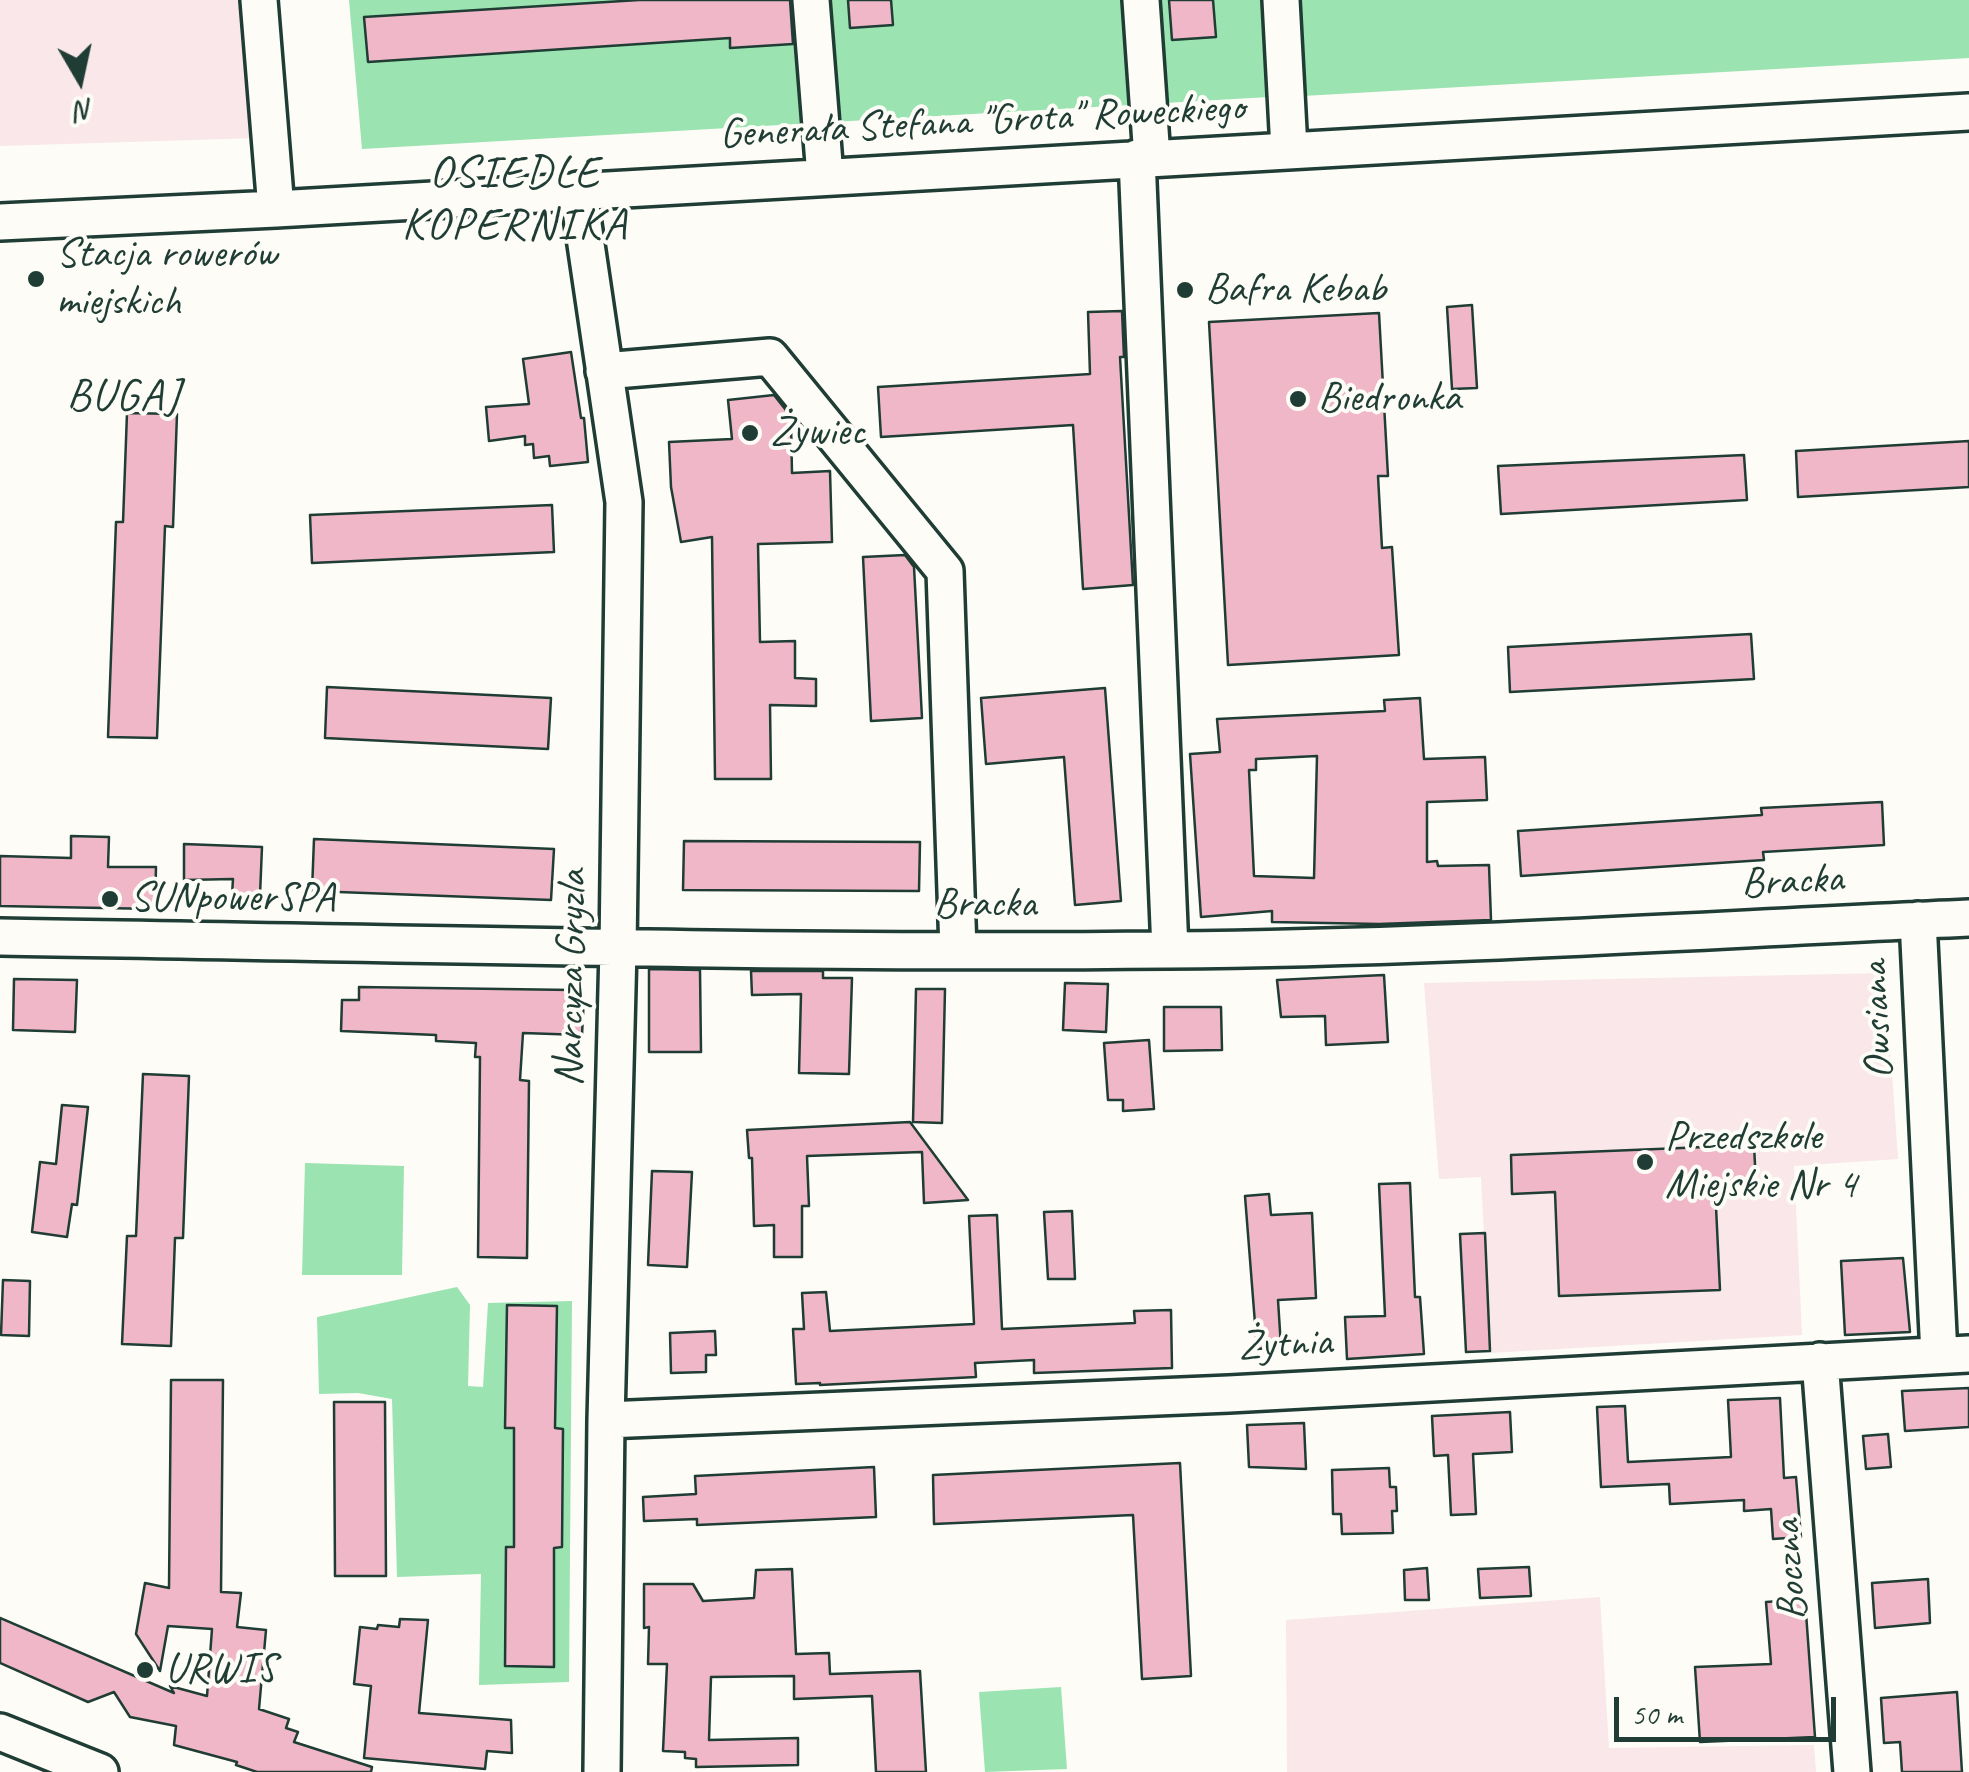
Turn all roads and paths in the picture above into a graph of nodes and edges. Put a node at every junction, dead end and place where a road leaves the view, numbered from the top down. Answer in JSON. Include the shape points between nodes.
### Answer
{"nodes":[{"id":1,"x":259,"y":0,"type":"edge"},
{"id":2,"x":811,"y":0,"type":"edge"},
{"id":3,"x":1141,"y":0,"type":"edge"},
{"id":4,"x":1281,"y":0,"type":"edge"},
{"id":5,"x":1969,"y":112,"type":"edge"},
{"id":6,"x":1289,"y":150,"type":"junction"},
{"id":7,"x":1145,"y":158,"type":"junction"},
{"id":8,"x":824,"y":176,"type":"junction"},
{"id":9,"x":578,"y":190,"type":"junction"},
{"id":10,"x":276,"y":208,"type":"junction"},
{"id":11,"x":0,"y":222,"type":"edge"},
{"id":12,"x":604,"y":372,"type":"junction"},
{"id":13,"x":1969,"y":918,"type":"edge"},
{"id":14,"x":1918,"y":920,"type":"junction"},
{"id":15,"x":0,"y":938,"type":"edge"},
{"id":16,"x":618,"y":948,"type":"junction"},
{"id":17,"x":958,"y":950,"type":"junction"},
{"id":18,"x":1170,"y":950,"type":"junction"},
{"id":19,"x":1954,"y":1354,"type":"edge"},
{"id":20,"x":1820,"y":1361,"type":"junction"},
{"id":21,"x":606,"y":1420,"type":"junction"},
{"id":22,"x":0,"y":1732,"type":"edge"},
{"id":23,"x":100,"y":1772,"type":"edge"},
{"id":24,"x":602,"y":1772,"type":"edge"},
{"id":25,"x":1852,"y":1772,"type":"edge"}],
"edges":[{"from":1,"to":10,"type":"street"},
{"from":2,"to":8,"type":"street"},
{"from":3,"to":7,"type":"street"},
{"from":4,"to":6,"type":"street"},
{"from":5,"to":6,"type":"street","name":"Generała Stefana \"Grota\" Roweckiego"},
{"from":6,"to":7,"type":"street","name":"Generała Stefana \"Grota\" Roweckiego"},
{"from":7,"to":8,"type":"street","name":"Generała Stefana \"Grota\" Roweckiego"},
{"from":7,"to":18,"type":"street"},
{"from":8,"to":9,"type":"street","name":"Generała Stefana \"Grota\" Roweckiego"},
{"from":9,"to":10,"type":"street","name":"Generała Stefana \"Grota\" Roweckiego"},
{"from":9,"to":12,"type":"street","name":"Narcyza Gryzla"},
{"from":10,"to":11,"type":"street","name":"Generała Stefana \"Grota\" Roweckiego"},
{"from":12,"to":16,"type":"street","name":"Narcyza Gryzla","via":[[624,502]]},
{"from":12,"to":17,"type":"street","via":[[770,357],[945,571]]},
{"from":13,"to":14,"type":"street","name":"Bracka"},
{"from":14,"to":18,"type":"street","name":"Bracka","via":[[1500,942]]},
{"from":14,"to":19,"type":"street","name":"Owsiana"},
{"from":15,"to":16,"type":"street","name":"Bracka"},
{"from":16,"to":17,"type":"street","name":"Bracka"},
{"from":16,"to":21,"type":"street","name":"Narcyza Gryzla"},
{"from":17,"to":18,"type":"street","name":"Bracka"},
{"from":19,"to":20,"type":"street","name":"Żytnia"},
{"from":20,"to":21,"type":"street","name":"Żytnia"},
{"from":20,"to":25,"type":"street","name":"Boczna"},
{"from":21,"to":24,"type":"street","name":"Narcyza Gryzla"},
{"from":22,"to":23,"type":"street"}]}
